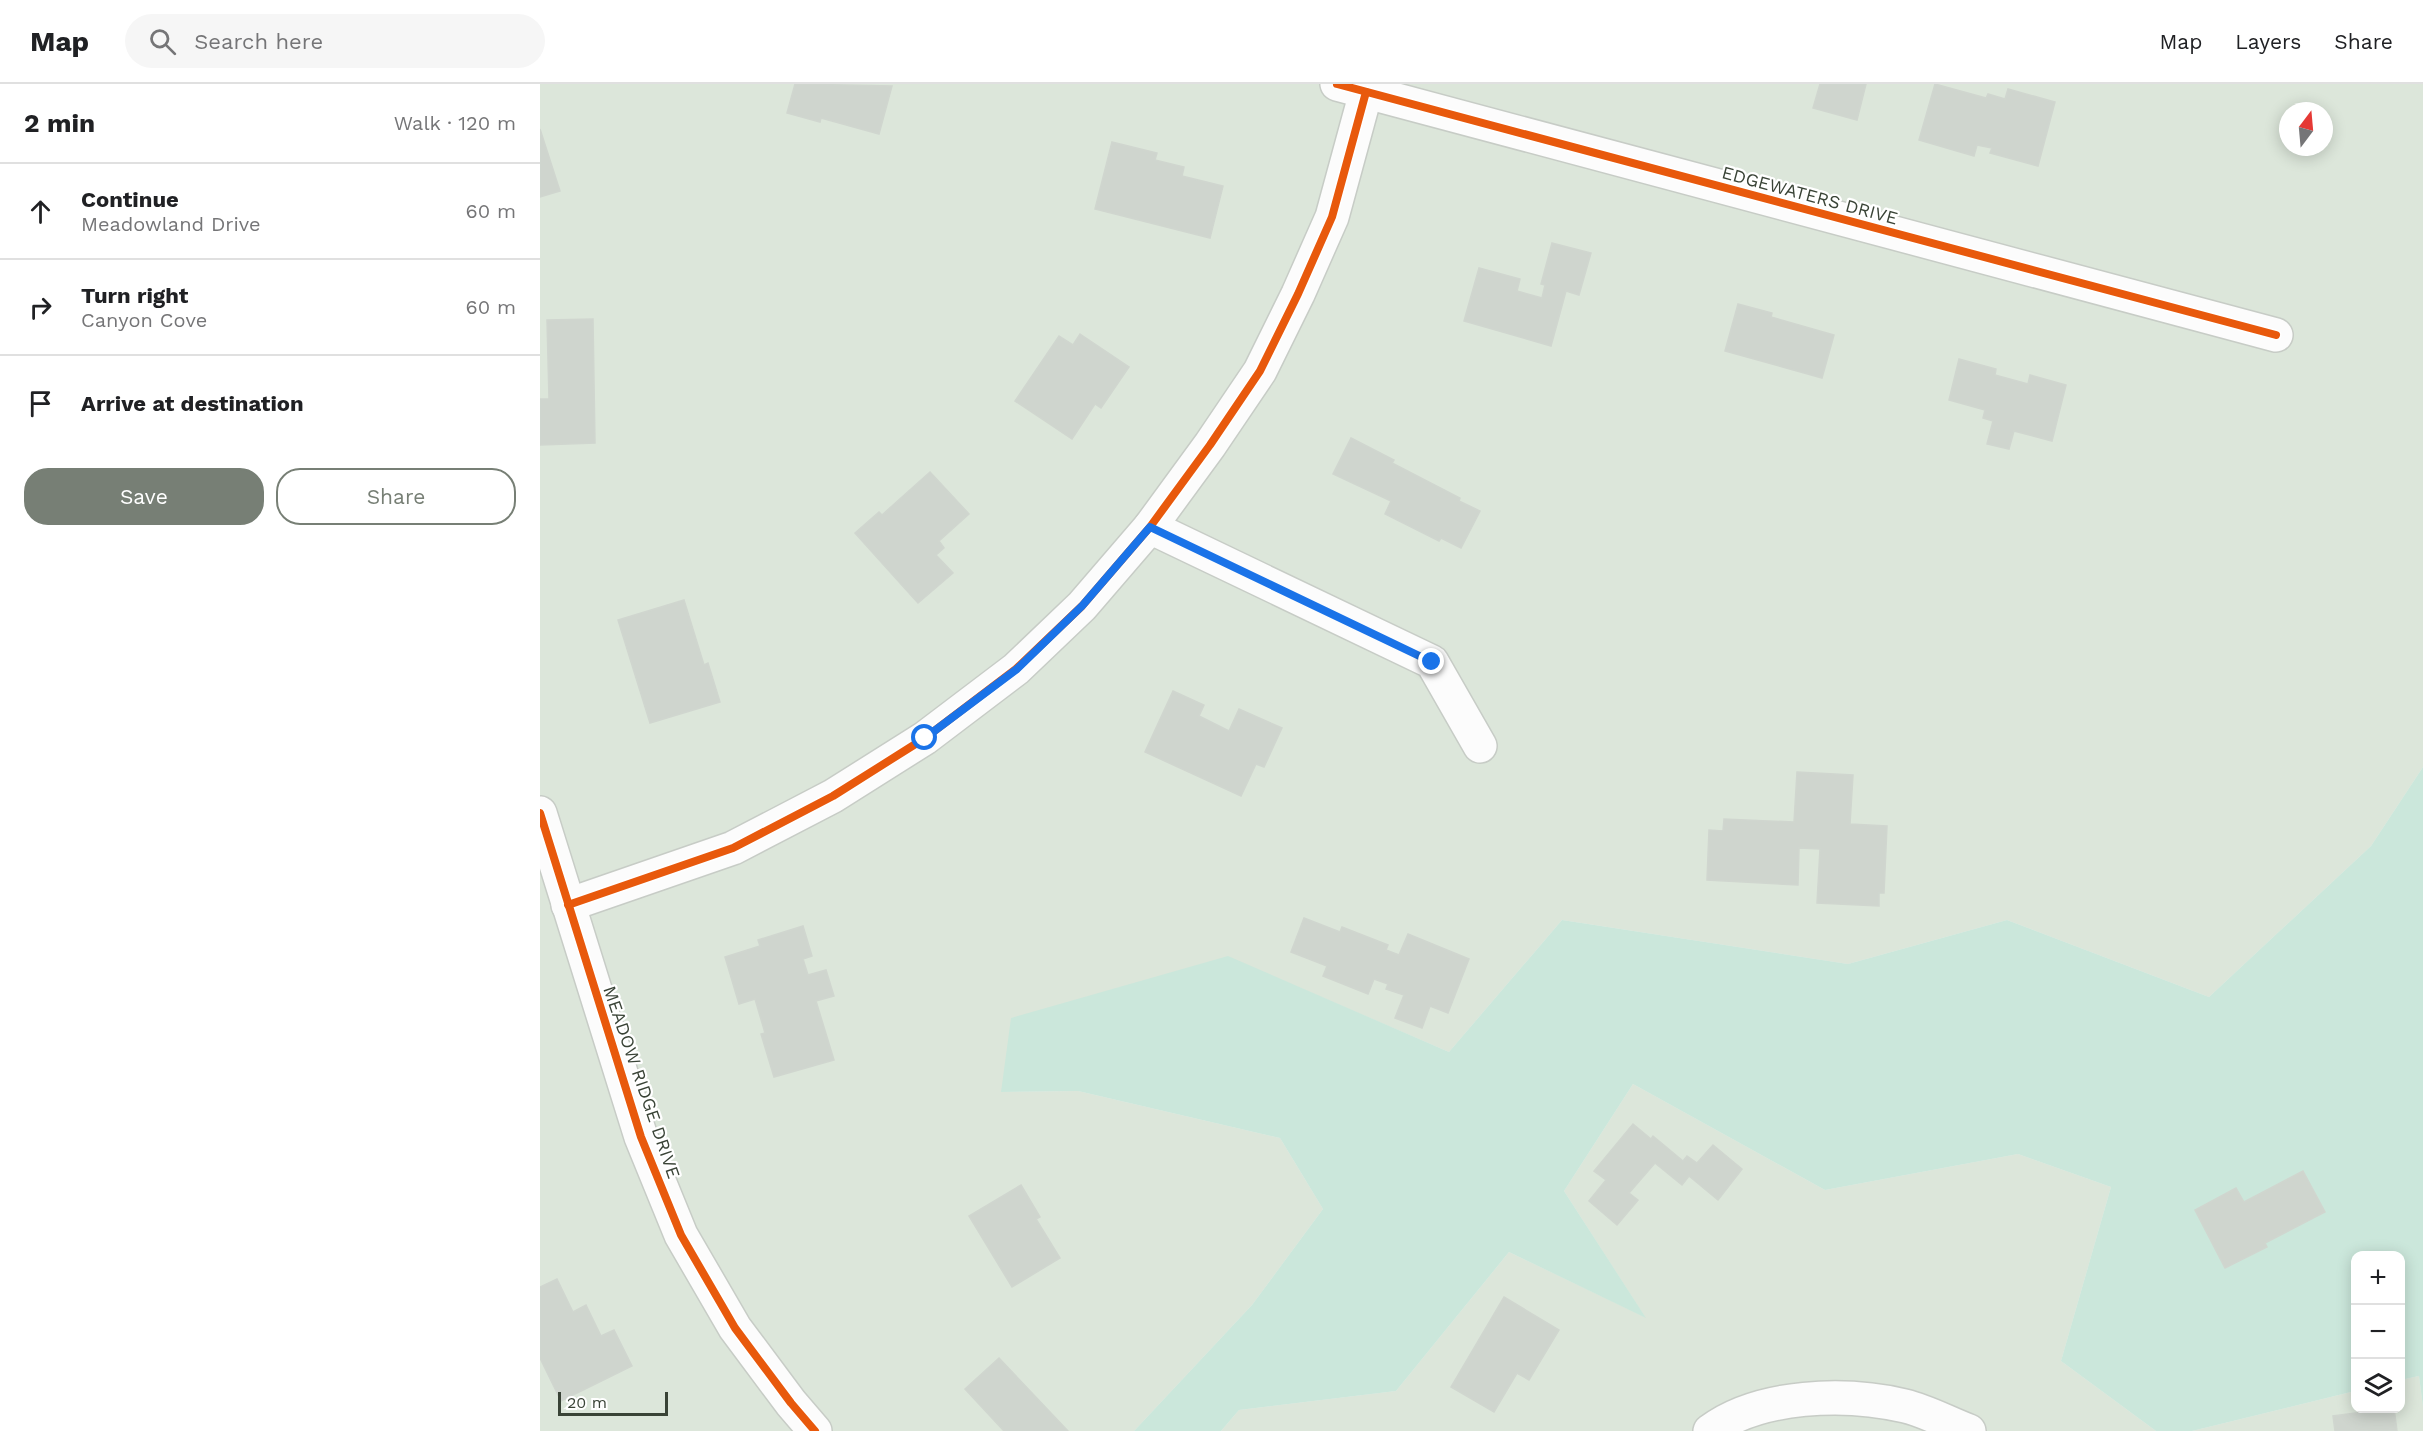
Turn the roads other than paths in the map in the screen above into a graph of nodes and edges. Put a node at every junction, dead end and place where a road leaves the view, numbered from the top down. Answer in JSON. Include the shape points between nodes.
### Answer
{"nodes":[{"id":1,"x":1351,"y":88,"type":"edge"},
{"id":2,"x":2276,"y":335,"type":"dead end"},
{"id":3,"x":1150,"y":527,"type":"junction"},
{"id":4,"x":1480,"y":746,"type":"dead end"},
{"id":5,"x":540,"y":813,"type":"edge"},
{"id":6,"x":568,"y":905,"type":"junction"},
{"id":7,"x":815,"y":1431,"type":"edge"},
{"id":8,"x":1710,"y":1431,"type":"edge"},
{"id":9,"x":1969,"y":1431,"type":"edge"}],
"edges":[{"from":1,"to":2,"type":"street","name":"EDGEWATERS DRIVE"},
{"from":1,"to":3,"type":"street","via":[[1332,217],[1298,294],[1260,371]]},
{"from":3,"to":4,"type":"street","via":[[1432,662]]},
{"from":3,"to":6,"type":"street","via":[[1082,606],[1017,669],[925,738],[833,796],[733,848]]},
{"from":5,"to":6,"type":"street","name":"MEADOW RIDGE DRIVE"},
{"from":6,"to":7,"type":"street","name":"MEADOW RIDGE DRIVE","via":[[641,1137],[681,1235],[735,1328]]},
{"from":8,"to":9,"type":"street","via":[[1761,1406],[1832,1397],[1905,1406]]}]}
